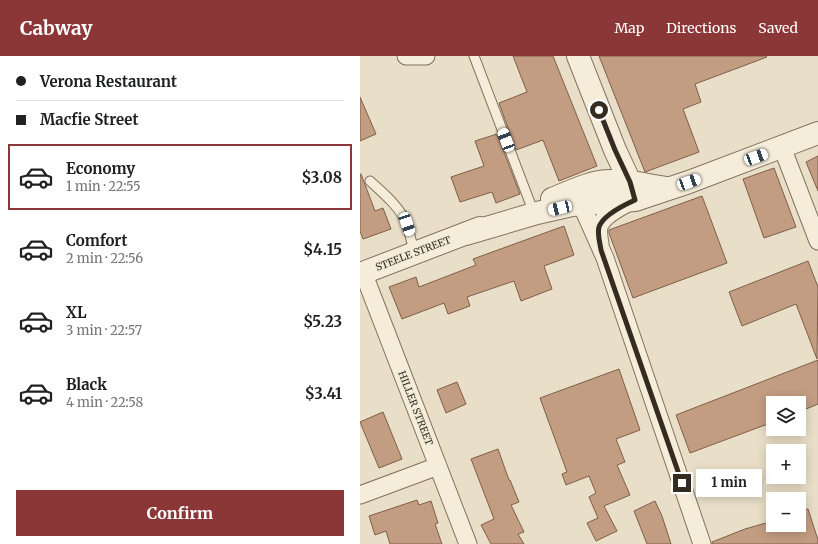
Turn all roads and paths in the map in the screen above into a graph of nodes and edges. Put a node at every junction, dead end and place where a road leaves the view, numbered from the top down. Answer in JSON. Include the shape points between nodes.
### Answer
{"nodes":[{"id":1,"x":406,"y":56,"type":"edge"},
{"id":2,"x":426,"y":56,"type":"edge"},
{"id":3,"x":474,"y":56,"type":"edge"},
{"id":4,"x":578,"y":56,"type":"edge"},
{"id":5,"x":818,"y":134,"type":"edge"},
{"id":6,"x":782,"y":147,"type":"junction"},
{"id":7,"x":370,"y":181,"type":"dead end"},
{"id":8,"x":632,"y":191,"type":"junction"},
{"id":9,"x":581,"y":204,"type":"junction"},
{"id":10,"x":532,"y":208,"type":"junction"},
{"id":11,"x":466,"y":234,"type":"junction"},
{"id":12,"x":818,"y":241,"type":"edge"},
{"id":13,"x":601,"y":250,"type":"junction"},
{"id":14,"x":415,"y":252,"type":"junction"},
{"id":15,"x":362,"y":273,"type":"edge"},
{"id":16,"x":438,"y":466,"type":"junction"},
{"id":17,"x":360,"y":495,"type":"edge"},
{"id":18,"x":468,"y":544,"type":"edge"},
{"id":19,"x":702,"y":544,"type":"edge"}],
"edges":[{"from":1,"to":2,"type":"street"},
{"from":3,"to":10,"type":"lane"},
{"from":4,"to":8,"type":"street"},
{"from":5,"to":6,"type":"street","name":"STEELE STREET"},
{"from":6,"to":8,"type":"street","name":"STEELE STREET","via":[[672,188]]},
{"from":6,"to":12,"type":"street"},
{"from":7,"to":14,"type":"lane","via":[[392,201],[402,215]]},
{"from":8,"to":9,"type":"street","name":"STEELE STREET","via":[[623,202]]},
{"from":8,"to":10,"type":"street","name":"STEELE STREET","via":[[608,181],[592,184]]},
{"from":8,"to":13,"type":"street","via":[[601,223]]},
{"from":9,"to":11,"type":"street","name":"STEELE STREET","via":[[537,213]]},
{"from":9,"to":13,"type":"street"},
{"from":10,"to":11,"type":"street","name":"STEELE STREET"},
{"from":11,"to":14,"type":"street","name":"STEELE STREET"},
{"from":13,"to":19,"type":"street"},
{"from":14,"to":15,"type":"street","name":"STEELE STREET"},
{"from":15,"to":16,"type":"street","name":"HILLER STREET"},
{"from":16,"to":17,"type":"street"},
{"from":16,"to":18,"type":"street","name":"HILLER STREET"}]}
